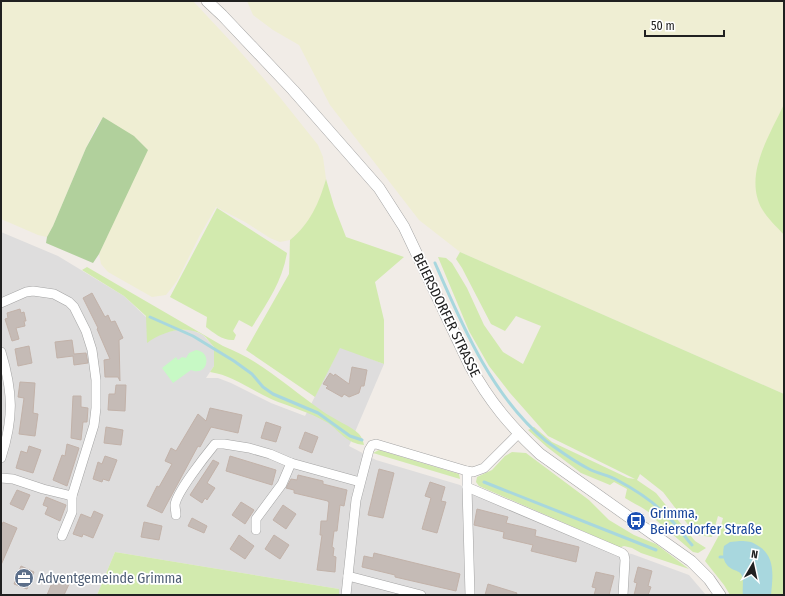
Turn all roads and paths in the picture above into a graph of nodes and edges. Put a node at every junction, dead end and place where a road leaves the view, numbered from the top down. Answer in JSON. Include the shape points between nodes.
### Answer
{"nodes":[{"id":1,"x":207,"y":1,"type":"edge"},
{"id":2,"x":1,"y":303,"type":"edge"},
{"id":3,"x":1,"y":352,"type":"edge"},
{"id":4,"x":518,"y":434,"type":"junction"},
{"id":5,"x":1,"y":458,"type":"edge"},
{"id":6,"x":291,"y":463,"type":"junction"},
{"id":7,"x":468,"y":471,"type":"junction"},
{"id":8,"x":1,"y":478,"type":"edge"},
{"id":9,"x":360,"y":482,"type":"junction"},
{"id":10,"x":467,"y":487,"type":"junction"},
{"id":11,"x":72,"y":496,"type":"junction"},
{"id":12,"x":176,"y":515,"type":"dead end"},
{"id":13,"x":256,"y":530,"type":"dead end"},
{"id":14,"x":62,"y":536,"type":"dead end"},
{"id":15,"x":348,"y":576,"type":"junction"},
{"id":16,"x":346,"y":595,"type":"edge"},
{"id":17,"x":421,"y":595,"type":"edge"},
{"id":18,"x":470,"y":595,"type":"edge"},
{"id":19,"x":623,"y":595,"type":"edge"},
{"id":20,"x":720,"y":595,"type":"edge"}],
"edges":[{"from":1,"to":4,"type":"street","name":"BEIERSDORFER STRASSE","via":[[293,90],[378,188],[407,232],[475,376]]},
{"from":2,"to":11,"type":"street","via":[[26,292],[54,294],[74,307],[86,330],[96,380],[94,425]]},
{"from":3,"to":5,"type":"street","via":[[10,395],[9,430]]},
{"from":4,"to":7,"type":"street","via":[[484,468]]},
{"from":4,"to":20,"type":"street","name":"BEIERSDORFER STRASSE","via":[[540,454],[691,561],[709,579]]},
{"from":6,"to":9,"type":"street"},
{"from":6,"to":12,"type":"street","via":[[249,448],[215,444],[184,486],[175,504]]},
{"from":6,"to":13,"type":"street","via":[[282,484],[256,519]]},
{"from":7,"to":9,"type":"street","via":[[376,444],[369,450]]},
{"from":7,"to":10,"type":"street"},
{"from":8,"to":11,"type":"street"},
{"from":9,"to":15,"type":"street"},
{"from":10,"to":18,"type":"street"},
{"from":10,"to":19,"type":"street","via":[[622,553],[625,560]]},
{"from":11,"to":14,"type":"street","via":[[72,512]]},
{"from":15,"to":16,"type":"street"},
{"from":15,"to":17,"type":"street"}]}
